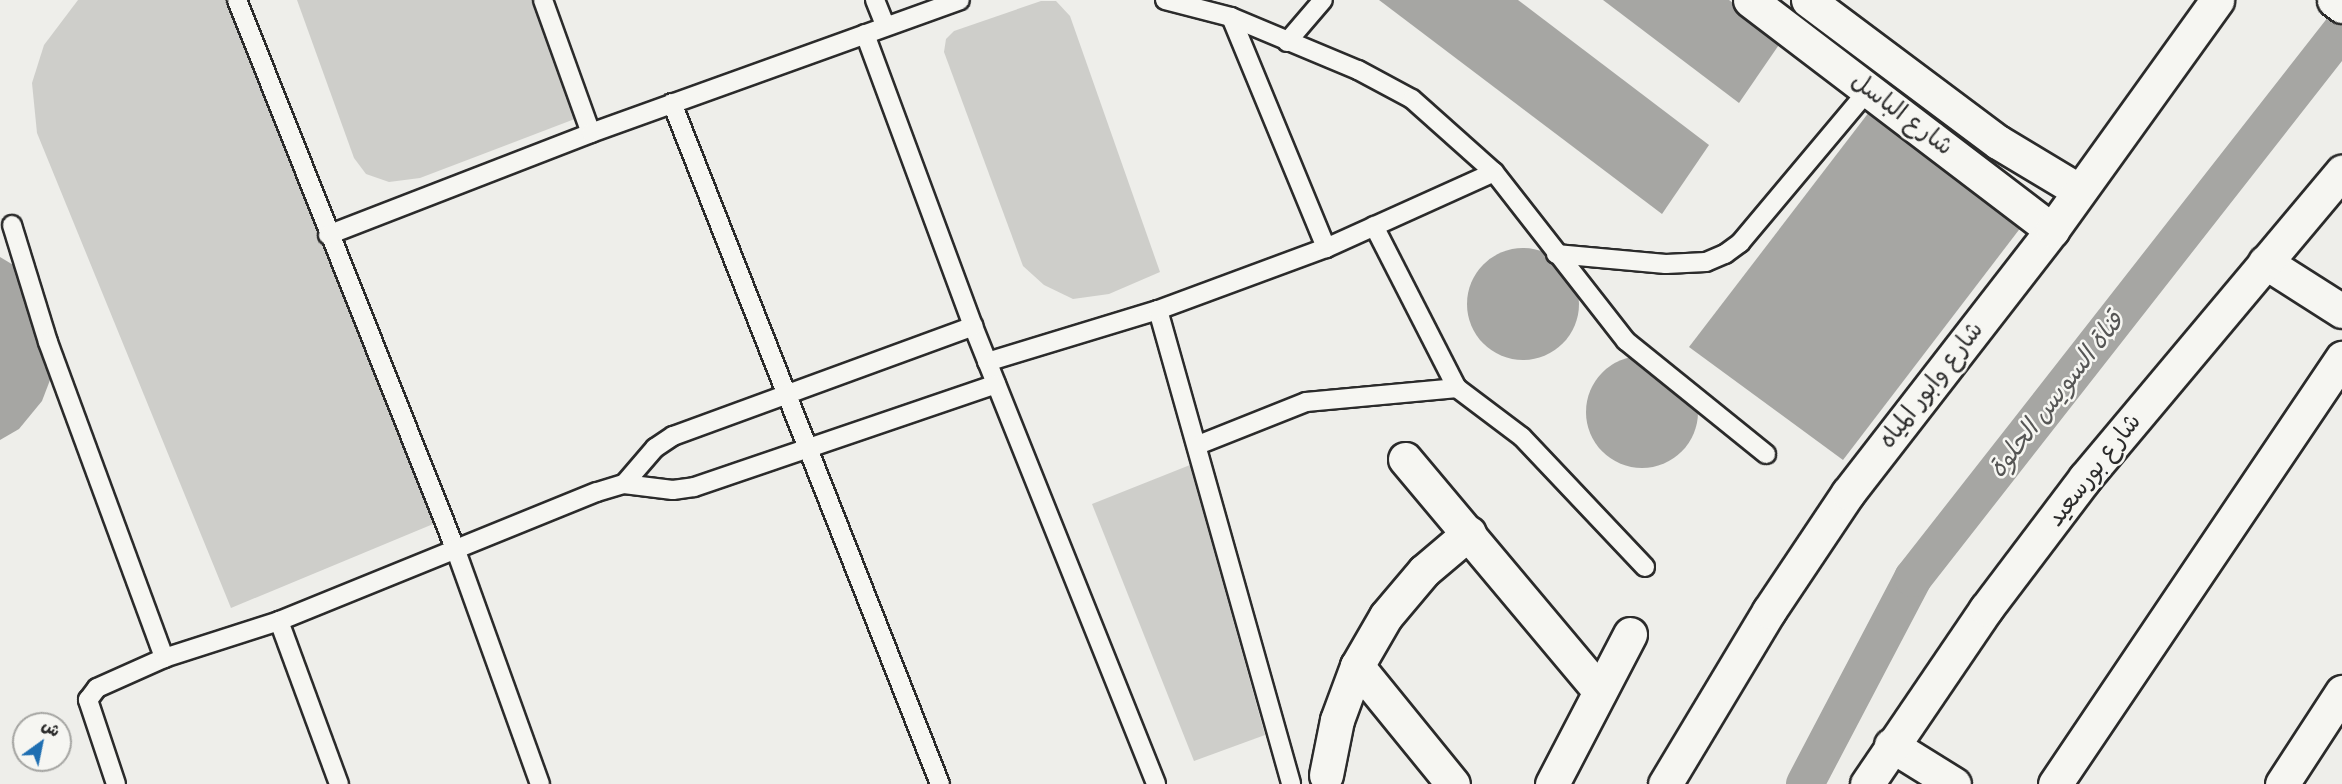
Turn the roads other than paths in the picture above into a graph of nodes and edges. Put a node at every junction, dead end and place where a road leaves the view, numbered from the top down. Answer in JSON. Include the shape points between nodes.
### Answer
{"nodes":[{"id":1,"x":237,"y":0,"type":"edge"},
{"id":2,"x":543,"y":0,"type":"edge"},
{"id":3,"x":875,"y":0,"type":"edge"},
{"id":4,"x":960,"y":0,"type":"edge"},
{"id":5,"x":1165,"y":0,"type":"edge"},
{"id":6,"x":1323,"y":0,"type":"edge"},
{"id":7,"x":1750,"y":0,"type":"edge"},
{"id":8,"x":1808,"y":0,"type":"edge"},
{"id":9,"x":2217,"y":0,"type":"edge"},
{"id":10,"x":2334,"y":0,"type":"edge"},
{"id":11,"x":2342,"y":6,"type":"edge"},
{"id":12,"x":1231,"y":17,"type":"junction"},
{"id":13,"x":885,"y":25,"type":"junction"},
{"id":14,"x":865,"y":34,"type":"junction"},
{"id":15,"x":1287,"y":42,"type":"junction"},
{"id":16,"x":1869,"y":90,"type":"junction"},
{"id":17,"x":672,"y":103,"type":"junction"},
{"id":18,"x":591,"y":132,"type":"junction"},
{"id":19,"x":1494,"y":172,"type":"junction"},
{"id":20,"x":2342,"y":172,"type":"edge"},
{"id":21,"x":2078,"y":190,"type":"junction"},
{"id":22,"x":12,"y":225,"type":"dead end"},
{"id":23,"x":1374,"y":226,"type":"junction"},
{"id":24,"x":2052,"y":230,"type":"junction"},
{"id":25,"x":328,"y":235,"type":"junction"},
{"id":26,"x":1326,"y":248,"type":"junction"},
{"id":27,"x":1556,"y":254,"type":"junction"},
{"id":28,"x":2265,"y":262,"type":"junction"},
{"id":29,"x":1158,"y":310,"type":"junction"},
{"id":30,"x":2342,"y":311,"type":"edge"},
{"id":31,"x":973,"y":326,"type":"junction"},
{"id":32,"x":2342,"y":358,"type":"edge"},
{"id":33,"x":987,"y":362,"type":"junction"},
{"id":34,"x":996,"y":384,"type":"junction"},
{"id":35,"x":1457,"y":388,"type":"junction"},
{"id":36,"x":786,"y":394,"type":"junction"},
{"id":37,"x":1198,"y":445,"type":"junction"},
{"id":38,"x":807,"y":449,"type":"junction"},
{"id":39,"x":1766,"y":454,"type":"dead end"},
{"id":40,"x":1405,"y":459,"type":"dead end"},
{"id":41,"x":624,"y":484,"type":"junction"},
{"id":42,"x":1469,"y":533,"type":"junction"},
{"id":43,"x":455,"y":548,"type":"junction"},
{"id":44,"x":1645,"y":567,"type":"dead end"},
{"id":45,"x":279,"y":621,"type":"junction"},
{"id":46,"x":1630,"y":634,"type":"dead end"},
{"id":47,"x":164,"y":658,"type":"junction"},
{"id":48,"x":1357,"y":666,"type":"junction"},
{"id":49,"x":1600,"y":691,"type":"junction"},
{"id":50,"x":2342,"y":692,"type":"edge"},
{"id":51,"x":1891,"y":745,"type":"junction"},
{"id":52,"x":1326,"y":775,"type":"dead end"},
{"id":53,"x":2290,"y":781,"type":"edge"},
{"id":54,"x":116,"y":784,"type":"edge"},
{"id":55,"x":339,"y":784,"type":"edge"},
{"id":56,"x":540,"y":784,"type":"edge"},
{"id":57,"x":940,"y":784,"type":"edge"},
{"id":58,"x":1156,"y":784,"type":"edge"},
{"id":59,"x":1291,"y":784,"type":"edge"},
{"id":60,"x":1453,"y":784,"type":"edge"},
{"id":61,"x":1552,"y":784,"type":"edge"},
{"id":62,"x":1665,"y":784,"type":"edge"},
{"id":63,"x":1867,"y":784,"type":"edge"},
{"id":64,"x":1954,"y":784,"type":"edge"},
{"id":65,"x":2055,"y":784,"type":"edge"}],
"edges":[{"from":1,"to":25,"type":"lane"},
{"from":2,"to":18,"type":"lane"},
{"from":3,"to":13,"type":"lane"},
{"from":4,"to":13,"type":"lane"},
{"from":5,"to":12,"type":"lane"},
{"from":6,"to":15,"type":"lane"},
{"from":7,"to":16,"type":"main road","name":"شارع الباسل"},
{"from":8,"to":21,"type":"main road","name":"شارع الباسل","via":[[1998,142]]},
{"from":9,"to":21,"type":"main road","name":"شارع وابور المياه"},
{"from":10,"to":11,"type":"main road"},
{"from":12,"to":15,"type":"lane"},
{"from":12,"to":26,"type":"lane"},
{"from":13,"to":14,"type":"lane"},
{"from":14,"to":17,"type":"lane"},
{"from":14,"to":31,"type":"lane"},
{"from":15,"to":19,"type":"lane","via":[[1358,70],[1412,99]]},
{"from":16,"to":24,"type":"main road","name":"شارع الباسل"},
{"from":16,"to":27,"type":"lane","via":[[1740,243],[1725,254],[1706,262],[1666,264]]},
{"from":17,"to":18,"type":"lane"},
{"from":17,"to":36,"type":"lane"},
{"from":18,"to":25,"type":"lane"},
{"from":19,"to":23,"type":"lane"},
{"from":19,"to":27,"type":"lane"},
{"from":20,"to":28,"type":"main road","name":"شارع بورسعيد"},
{"from":21,"to":24,"type":"main road","name":"شارع وابور المياه"},
{"from":22,"to":47,"type":"lane","via":[[48,342]]},
{"from":23,"to":26,"type":"lane"},
{"from":23,"to":35,"type":"lane"},
{"from":24,"to":62,"type":"main road","name":"شارع وابور المياه","via":[[1848,493],[1769,610]]},
{"from":25,"to":43,"type":"lane"},
{"from":26,"to":29,"type":"lane"},
{"from":27,"to":39,"type":"lane","via":[[1626,341]]},
{"from":28,"to":30,"type":"main road"},
{"from":28,"to":51,"type":"main road","name":"شارع بورسعيد","via":[[2085,478],[1986,609]]},
{"from":29,"to":33,"type":"lane"},
{"from":29,"to":37,"type":"lane"},
{"from":31,"to":33,"type":"lane"},
{"from":31,"to":36,"type":"lane"},
{"from":32,"to":65,"type":"main road"},
{"from":33,"to":34,"type":"lane"},
{"from":34,"to":38,"type":"lane"},
{"from":34,"to":58,"type":"lane"},
{"from":35,"to":37,"type":"lane","via":[[1306,402]]},
{"from":35,"to":44,"type":"lane","via":[[1522,437]]},
{"from":36,"to":38,"type":"lane"},
{"from":36,"to":41,"type":"lane","via":[[673,436],[655,448]]},
{"from":37,"to":59,"type":"lane"},
{"from":38,"to":41,"type":"lane","via":[[694,488],[673,490]]},
{"from":38,"to":57,"type":"lane"},
{"from":40,"to":42,"type":"main road"},
{"from":41,"to":43,"type":"lane"},
{"from":42,"to":48,"type":"main road","via":[[1424,571],[1386,616]]},
{"from":42,"to":49,"type":"main road"},
{"from":43,"to":45,"type":"lane"},
{"from":43,"to":56,"type":"lane"},
{"from":45,"to":47,"type":"lane"},
{"from":45,"to":55,"type":"lane"},
{"from":46,"to":49,"type":"main road"},
{"from":47,"to":54,"type":"lane","via":[[97,688],[88,700]]},
{"from":48,"to":52,"type":"main road","via":[[1337,720]]},
{"from":48,"to":60,"type":"main road"},
{"from":49,"to":61,"type":"main road"},
{"from":50,"to":53,"type":"main road"},
{"from":51,"to":63,"type":"main road","name":"شارع بورسعيد"},
{"from":51,"to":64,"type":"main road"}]}
